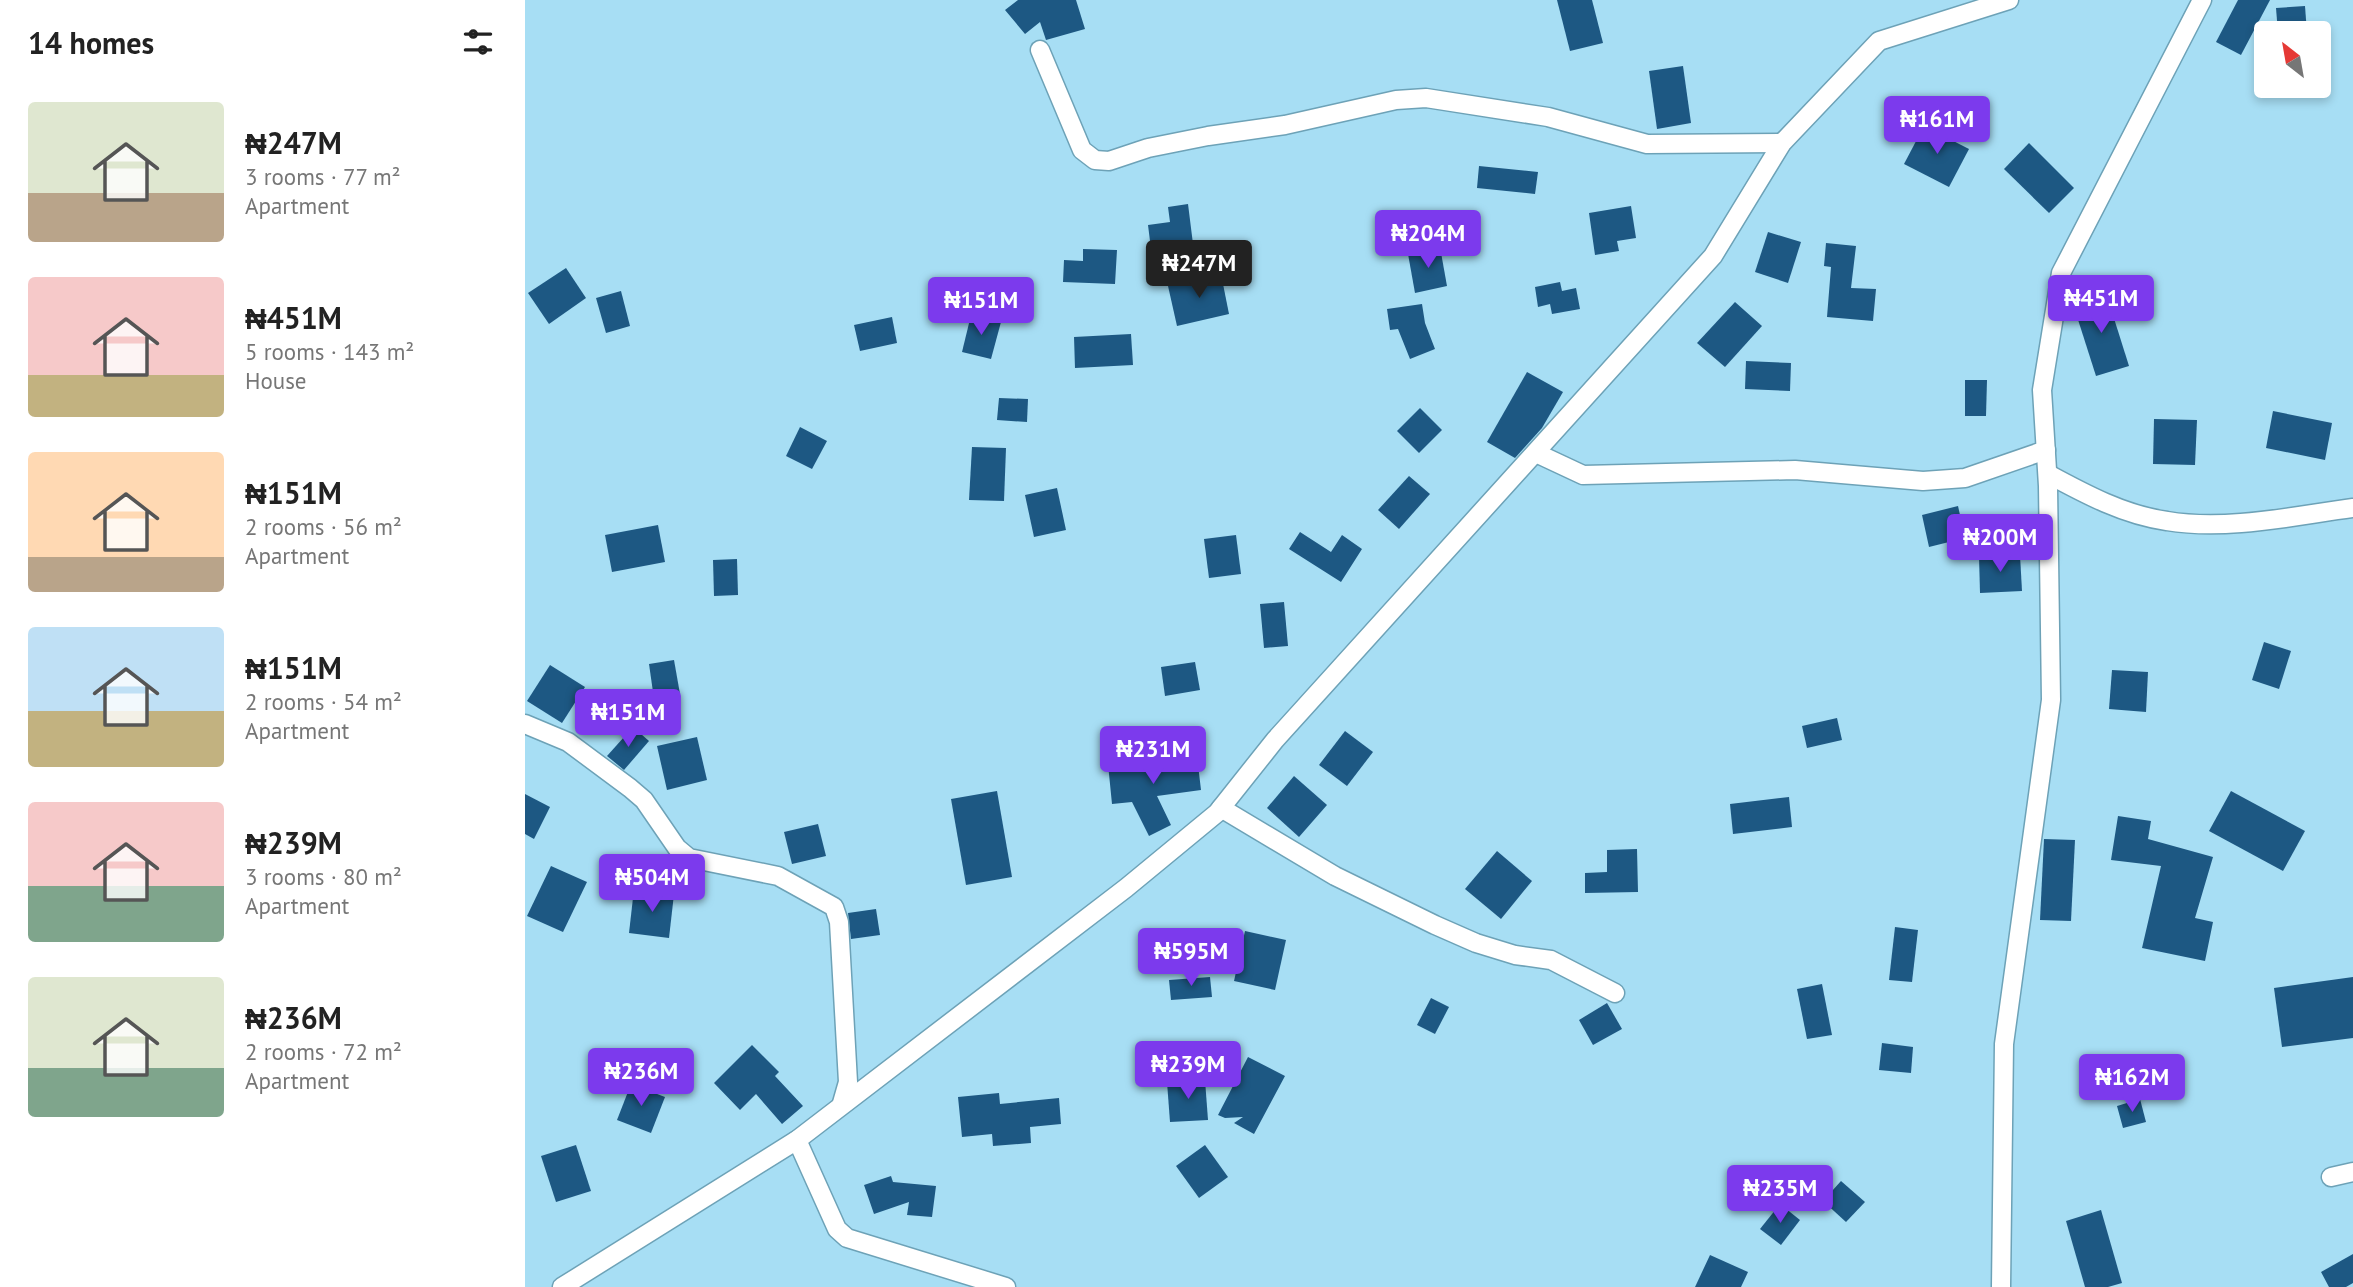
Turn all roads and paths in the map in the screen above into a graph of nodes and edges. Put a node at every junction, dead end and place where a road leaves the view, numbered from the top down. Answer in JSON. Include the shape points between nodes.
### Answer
{"nodes":[{"id":1,"x":2009,"y":0,"type":"edge"},
{"id":2,"x":2203,"y":0,"type":"edge"},
{"id":3,"x":1040,"y":50,"type":"dead end"},
{"id":4,"x":1782,"y":143,"type":"junction"},
{"id":5,"x":2046,"y":450,"type":"junction"},
{"id":6,"x":1536,"y":453,"type":"junction"},
{"id":7,"x":2048,"y":474,"type":"junction"},
{"id":8,"x":2353,"y":508,"type":"edge"},
{"id":9,"x":525,"y":724,"type":"edge"},
{"id":10,"x":1221,"y":808,"type":"junction"},
{"id":11,"x":1615,"y":993,"type":"dead end"},
{"id":12,"x":842,"y":1103,"type":"junction"},
{"id":13,"x":797,"y":1140,"type":"junction"},
{"id":14,"x":2353,"y":1172,"type":"edge"},
{"id":15,"x":2331,"y":1177,"type":"dead end"},
{"id":16,"x":562,"y":1287,"type":"edge"},
{"id":17,"x":1006,"y":1287,"type":"edge"},
{"id":18,"x":2001,"y":1287,"type":"edge"}],
"edges":[{"from":1,"to":4,"type":"street","via":[[1879,41]]},
{"from":2,"to":5,"type":"street","via":[[2061,273],[2042,390]]},
{"from":3,"to":4,"type":"street","via":[[1081,150],[1095,160],[1109,161],[1208,136],[1426,97],[1548,117],[1647,144]]},
{"from":4,"to":6,"type":"street","via":[[1713,256]]},
{"from":5,"to":6,"type":"street","via":[[1965,478],[1923,481],[1795,470],[1583,475]]},
{"from":5,"to":7,"type":"street"},
{"from":6,"to":10,"type":"street","via":[[1275,740]]},
{"from":7,"to":8,"type":"street","via":[[2099,501],[2167,522],[2217,523]]},
{"from":7,"to":18,"type":"street","via":[[2051,700],[2004,1044]]},
{"from":9,"to":12,"type":"street","via":[[568,742],[630,788],[689,858],[778,876],[834,907],[839,922],[848,1082]]},
{"from":10,"to":11,"type":"street","via":[[1335,876],[1435,925],[1515,955],[1551,960]]},
{"from":10,"to":12,"type":"street","via":[[1126,888]]},
{"from":12,"to":13,"type":"street"},
{"from":13,"to":16,"type":"street"},
{"from":13,"to":17,"type":"street","via":[[837,1229],[846,1238]]},
{"from":14,"to":15,"type":"street"}]}
